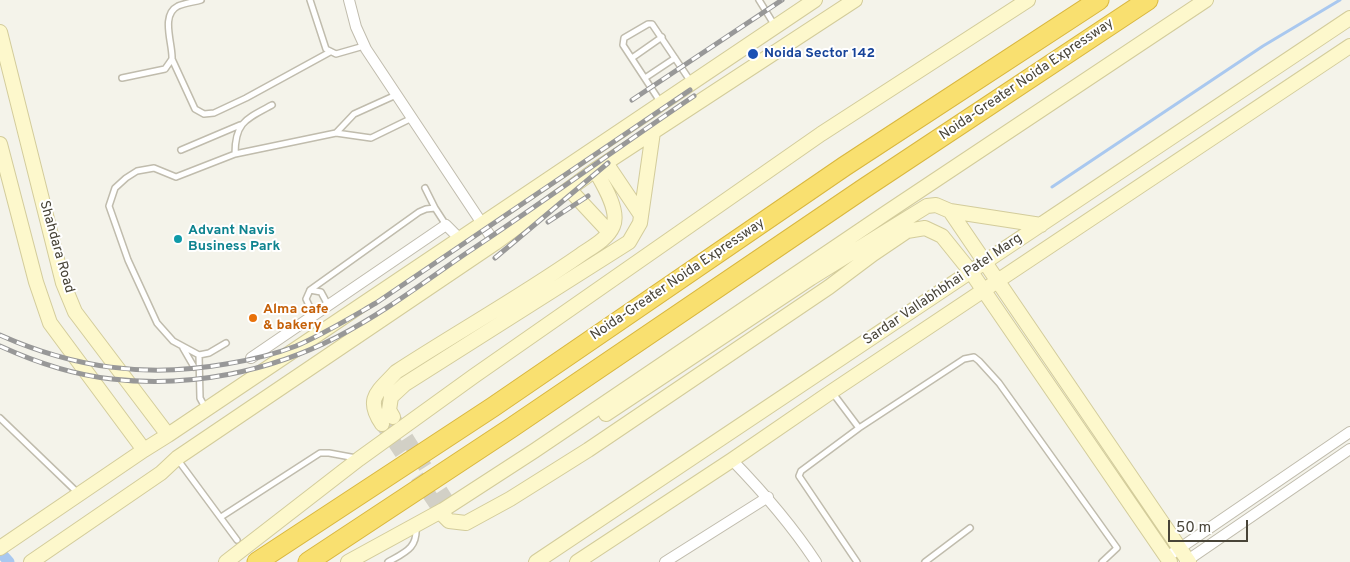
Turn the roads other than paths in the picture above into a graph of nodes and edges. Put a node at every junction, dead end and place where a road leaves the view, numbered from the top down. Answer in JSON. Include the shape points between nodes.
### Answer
{"nodes":[{"id":1,"x":201,"y":0,"type":"edge"},
{"id":2,"x":310,"y":0,"type":"edge"},
{"id":3,"x":349,"y":0,"type":"edge"},
{"id":4,"x":759,"y":0,"type":"edge"},
{"id":5,"x":815,"y":0,"type":"edge"},
{"id":6,"x":855,"y":0,"type":"edge"},
{"id":7,"x":1028,"y":0,"type":"edge"},
{"id":8,"x":1099,"y":0,"type":"edge"},
{"id":9,"x":1148,"y":0,"type":"edge"},
{"id":10,"x":1206,"y":0,"type":"edge"},
{"id":11,"x":1350,"y":18,"type":"edge"},
{"id":12,"x":775,"y":26,"type":"junction"},
{"id":13,"x":0,"y":32,"type":"edge"},
{"id":14,"x":662,"y":37,"type":"junction"},
{"id":15,"x":364,"y":46,"type":"junction"},
{"id":16,"x":1350,"y":46,"type":"edge"},
{"id":17,"x":330,"y":52,"type":"junction"},
{"id":18,"x":632,"y":58,"type":"junction"},
{"id":19,"x":675,"y":58,"type":"junction"},
{"id":20,"x":172,"y":59,"type":"junction"},
{"id":21,"x":122,"y":78,"type":"dead end"},
{"id":22,"x":644,"y":78,"type":"junction"},
{"id":23,"x":692,"y":83,"type":"junction"},
{"id":24,"x":396,"y":94,"type":"junction"},
{"id":25,"x":661,"y":104,"type":"junction"},
{"id":26,"x":272,"y":105,"type":"dead end"},
{"id":27,"x":412,"y":118,"type":"junction"},
{"id":28,"x":240,"y":125,"type":"junction"},
{"id":29,"x":653,"y":132,"type":"junction"},
{"id":30,"x":336,"y":133,"type":"junction"},
{"id":31,"x":0,"y":144,"type":"edge"},
{"id":32,"x":181,"y":150,"type":"dead end"},
{"id":33,"x":235,"y":154,"type":"junction"},
{"id":34,"x":601,"y":167,"type":"junction"},
{"id":35,"x":425,"y":188,"type":"dead end"},
{"id":36,"x":569,"y":189,"type":"junction"},
{"id":37,"x":435,"y":208,"type":"junction"},
{"id":38,"x":950,"y":211,"type":"junction"},
{"id":39,"x":641,"y":215,"type":"junction"},
{"id":40,"x":482,"y":223,"type":"junction"},
{"id":41,"x":446,"y":225,"type":"junction"},
{"id":42,"x":1041,"y":225,"type":"junction"},
{"id":43,"x":609,"y":232,"type":"junction"},
{"id":44,"x":459,"y":238,"type":"junction"},
{"id":45,"x":495,"y":243,"type":"junction"},
{"id":46,"x":985,"y":263,"type":"junction"},
{"id":47,"x":971,"y":272,"type":"junction"},
{"id":48,"x":997,"y":282,"type":"junction"},
{"id":49,"x":310,"y":290,"type":"junction"},
{"id":50,"x":983,"y":291,"type":"junction"},
{"id":51,"x":328,"y":306,"type":"junction"},
{"id":52,"x":314,"y":316,"type":"junction"},
{"id":53,"x":226,"y":343,"type":"dead end"},
{"id":54,"x":183,"y":348,"type":"junction"},
{"id":55,"x":199,"y":355,"type":"junction"},
{"id":56,"x":251,"y":358,"type":"dead end"},
{"id":57,"x":194,"y":367,"type":"dead end"},
{"id":58,"x":831,"y":392,"type":"junction"},
{"id":59,"x":206,"y":409,"type":"junction"},
{"id":60,"x":0,"y":418,"type":"edge"},
{"id":61,"x":859,"y":428,"type":"junction"},
{"id":62,"x":1350,"y":432,"type":"edge"},
{"id":63,"x":168,"y":435,"type":"junction"},
{"id":64,"x":144,"y":450,"type":"junction"},
{"id":65,"x":1350,"y":450,"type":"edge"},
{"id":66,"x":1313,"y":457,"type":"junction"},
{"id":67,"x":177,"y":458,"type":"junction"},
{"id":68,"x":359,"y":459,"type":"junction"},
{"id":69,"x":732,"y":460,"type":"junction"},
{"id":70,"x":1323,"y":468,"type":"junction"},
{"id":71,"x":76,"y":497,"type":"junction"},
{"id":72,"x":768,"y":497,"type":"junction"},
{"id":73,"x":221,"y":517,"type":"junction"},
{"id":74,"x":416,"y":525,"type":"junction"},
{"id":75,"x":970,"y":528,"type":"dead end"},
{"id":76,"x":237,"y":540,"type":"dead end"},
{"id":77,"x":0,"y":548,"type":"edge"},
{"id":78,"x":1185,"y":558,"type":"edge"},
{"id":79,"x":1169,"y":560,"type":"edge"},
{"id":80,"x":31,"y":562,"type":"edge"},
{"id":81,"x":226,"y":562,"type":"edge"},
{"id":82,"x":257,"y":562,"type":"edge"},
{"id":83,"x":308,"y":562,"type":"edge"},
{"id":84,"x":348,"y":562,"type":"edge"},
{"id":85,"x":388,"y":562,"type":"edge"},
{"id":86,"x":536,"y":562,"type":"edge"},
{"id":87,"x":577,"y":562,"type":"edge"},
{"id":88,"x":665,"y":562,"type":"edge"},
{"id":89,"x":816,"y":562,"type":"edge"},
{"id":90,"x":857,"y":562,"type":"edge"},
{"id":91,"x":925,"y":562,"type":"edge"},
{"id":92,"x":1102,"y":562,"type":"edge"}],
"edges":[{"from":1,"to":20,"type":"lane","via":[[178,6],[171,14],[169,38]]},
{"from":2,"to":17,"type":"lane","via":[[326,49]]},
{"from":3,"to":15,"type":"street"},
{"from":4,"to":12,"type":"lane"},
{"from":5,"to":12,"type":"street"},
{"from":6,"to":29,"type":"street"},
{"from":7,"to":68,"type":"street","via":[[821,134]]},
{"from":8,"to":82,"type":"highway","name":"Noida-Greater Noida Expressway","via":[[845,166],[493,407]]},
{"from":9,"to":83,"type":"highway","name":"Noida-Greater Noida Expressway"},
{"from":10,"to":74,"type":"street","via":[[534,451]]},
{"from":11,"to":42,"type":"street","name":"Sardar Vallabhbhai Patel Marg"},
{"from":12,"to":23,"type":"street"},
{"from":13,"to":63,"type":"street","name":"Shahdara Road","via":[[63,282],[75,312]]},
{"from":14,"to":18,"type":"lane"},
{"from":14,"to":18,"type":"lane","via":[[650,23],[624,38],[623,45]]},
{"from":14,"to":19,"type":"lane"},
{"from":15,"to":17,"type":"lane","via":[[336,54]]},
{"from":15,"to":24,"type":"street"},
{"from":16,"to":48,"type":"street","name":"Sardar Vallabhbhai Patel Marg"},
{"from":17,"to":20,"type":"lane","via":[[238,102],[204,114],[195,108]]},
{"from":18,"to":22,"type":"lane"},
{"from":19,"to":22,"type":"lane"},
{"from":19,"to":23,"type":"lane"},
{"from":20,"to":21,"type":"lane","via":[[165,69]]},
{"from":22,"to":25,"type":"lane"},
{"from":23,"to":25,"type":"street"},
{"from":24,"to":27,"type":"street"},
{"from":24,"to":30,"type":"lane","via":[[354,114]]},
{"from":25,"to":40,"type":"street"},
{"from":26,"to":28,"type":"lane"},
{"from":27,"to":30,"type":"lane","via":[[371,138]]},
{"from":27,"to":40,"type":"street"},
{"from":28,"to":32,"type":"lane"},
{"from":28,"to":33,"type":"lane","via":[[235,139]]},
{"from":29,"to":34,"type":"street"},
{"from":29,"to":39,"type":"street"},
{"from":30,"to":33,"type":"lane"},
{"from":31,"to":64,"type":"street","name":"Shahdara Road","via":[[50,323]]},
{"from":33,"to":54,"type":"lane","via":[[176,177],[154,168],[137,171],[115,188],[109,206],[128,260],[157,323],[172,341]]},
{"from":34,"to":36,"type":"street"},
{"from":34,"to":39,"type":"street"},
{"from":34,"to":43,"type":"street","via":[[614,216],[614,226]]},
{"from":35,"to":37,"type":"lane"},
{"from":36,"to":43,"type":"street"},
{"from":36,"to":45,"type":"street"},
{"from":37,"to":41,"type":"lane"},
{"from":37,"to":49,"type":"lane","via":[[419,212]]},
{"from":38,"to":42,"type":"street"},
{"from":38,"to":46,"type":"street"},
{"from":38,"to":47,"type":"street","via":[[927,206],[460,510],[448,512],[449,521],[466,523],[588,450],[907,231],[925,228],[942,236]]},
{"from":39,"to":43,"type":"street","via":[[629,242],[405,384],[391,398],[387,421],[374,413],[376,394],[396,372],[558,270]]},
{"from":40,"to":44,"type":"street"},
{"from":40,"to":45,"type":"street"},
{"from":41,"to":44,"type":"street"},
{"from":41,"to":51,"type":"street"},
{"from":42,"to":46,"type":"street","name":"Sardar Vallabhbhai Patel Marg"},
{"from":44,"to":59,"type":"street"},
{"from":45,"to":67,"type":"street"},
{"from":46,"to":47,"type":"street","name":"Sardar Vallabhbhai Patel Marg"},
{"from":46,"to":48,"type":"street"},
{"from":47,"to":50,"type":"street"},
{"from":47,"to":86,"type":"street","name":"Sardar Vallabhbhai Patel Marg"},
{"from":48,"to":50,"type":"street","name":"Sardar Vallabhbhai Patel Marg"},
{"from":48,"to":78,"type":"street"},
{"from":49,"to":51,"type":"lane","via":[[321,292]]},
{"from":49,"to":52,"type":"lane","via":[[306,298]]},
{"from":50,"to":58,"type":"street","name":"Sardar Vallabhbhai Patel Marg"},
{"from":50,"to":79,"type":"street"},
{"from":51,"to":52,"type":"street"},
{"from":52,"to":56,"type":"street"},
{"from":53,"to":55,"type":"lane"},
{"from":54,"to":55,"type":"lane"},
{"from":54,"to":57,"type":"lane"},
{"from":55,"to":59,"type":"lane","via":[[200,398]]},
{"from":58,"to":61,"type":"lane"},
{"from":58,"to":69,"type":"street","name":"Sardar Vallabhbhai Patel Marg"},
{"from":59,"to":63,"type":"street"},
{"from":60,"to":71,"type":"lane"},
{"from":61,"to":90,"type":"lane","via":[[801,471],[799,476]]},
{"from":61,"to":92,"type":"lane","via":[[964,359],[979,360],[1116,548]]},
{"from":62,"to":66,"type":"street"},
{"from":63,"to":64,"type":"street"},
{"from":64,"to":71,"type":"street"},
{"from":65,"to":70,"type":"street"},
{"from":66,"to":70,"type":"street"},
{"from":66,"to":78,"type":"street"},
{"from":67,"to":73,"type":"lane"},
{"from":67,"to":80,"type":"street","via":[[161,473]]},
{"from":68,"to":73,"type":"lane","via":[[320,453]]},
{"from":68,"to":81,"type":"street"},
{"from":69,"to":72,"type":"street"},
{"from":69,"to":87,"type":"street","name":"Sardar Vallabhbhai Patel Marg"},
{"from":70,"to":78,"type":"street"},
{"from":71,"to":77,"type":"street"},
{"from":72,"to":88,"type":"street"},
{"from":72,"to":89,"type":"street"},
{"from":73,"to":76,"type":"lane"},
{"from":74,"to":84,"type":"street"},
{"from":74,"to":85,"type":"lane","via":[[415,543]]},
{"from":75,"to":91,"type":"lane"},
{"from":78,"to":79,"type":"street"}]}
